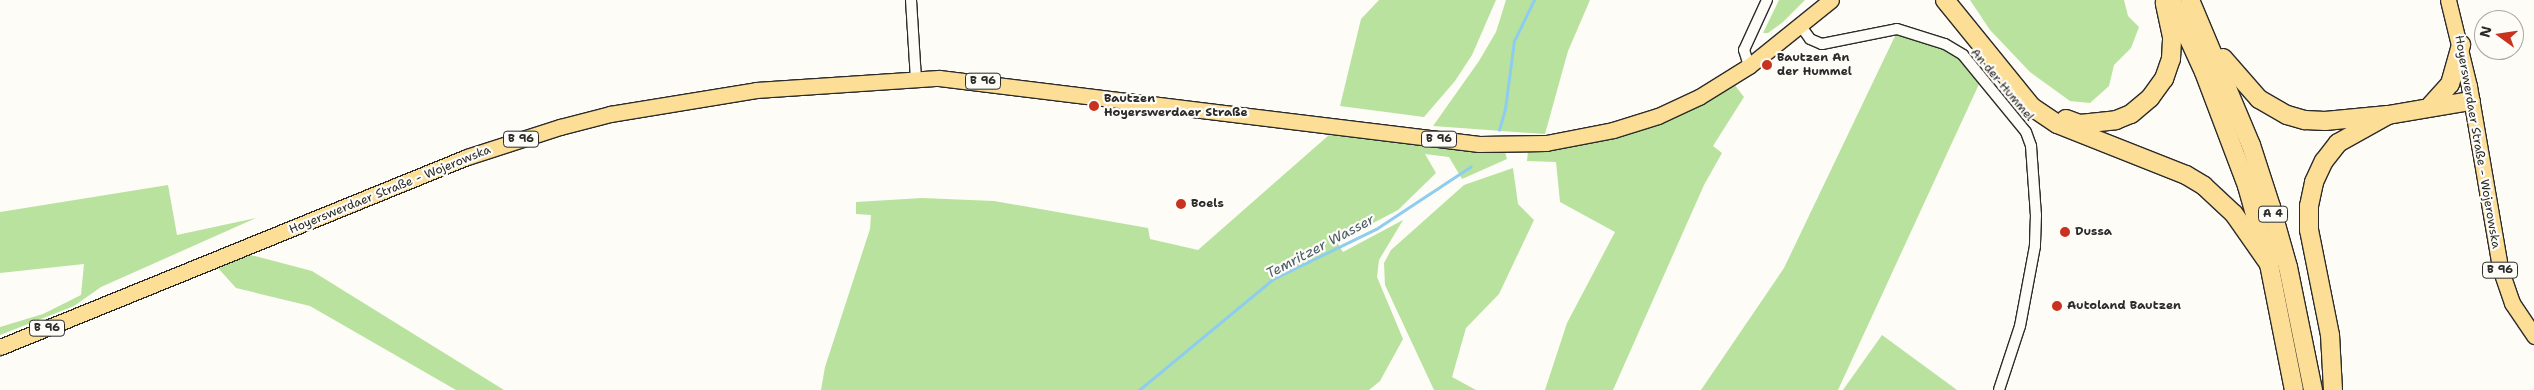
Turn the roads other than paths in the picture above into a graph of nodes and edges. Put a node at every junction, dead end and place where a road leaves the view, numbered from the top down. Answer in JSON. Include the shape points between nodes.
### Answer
{"nodes":[{"id":1,"x":911,"y":0,"type":"edge"},
{"id":2,"x":1831,"y":0,"type":"edge"},
{"id":3,"x":1945,"y":0,"type":"edge"},
{"id":4,"x":2164,"y":0,"type":"edge"},
{"id":5,"x":2171,"y":0,"type":"edge"},
{"id":6,"x":2190,"y":0,"type":"edge"},
{"id":7,"x":2448,"y":0,"type":"edge"},
{"id":8,"x":1763,"y":1,"type":"edge"},
{"id":9,"x":1800,"y":26,"type":"junction"},
{"id":10,"x":2211,"y":44,"type":"junction"},
{"id":11,"x":2461,"y":45,"type":"junction"},
{"id":12,"x":1749,"y":66,"type":"junction"},
{"id":13,"x":916,"y":79,"type":"junction"},
{"id":14,"x":2013,"y":82,"type":"junction"},
{"id":15,"x":2471,"y":101,"type":"junction"},
{"id":16,"x":2431,"y":105,"type":"junction"},
{"id":17,"x":2388,"y":115,"type":"junction"},
{"id":18,"x":2269,"y":264,"type":"junction"},
{"id":19,"x":2534,"y":336,"type":"edge"},
{"id":20,"x":0,"y":347,"type":"edge"},
{"id":21,"x":2000,"y":390,"type":"edge"},
{"id":22,"x":2294,"y":390,"type":"edge"},
{"id":23,"x":2313,"y":390,"type":"edge"},
{"id":24,"x":2333,"y":390,"type":"edge"}],
"edges":[{"from":1,"to":13,"type":"street"},
{"from":2,"to":9,"type":"main road","name":"Hoyerswerdaer Straße - Wojerowska","number":"B 96"},
{"from":3,"to":14,"type":"highway"},
{"from":4,"to":14,"type":"highway","via":[[2172,37],[2171,59],[2156,91],[2131,114],[2099,124],[2080,124],[2048,110]]},
{"from":5,"to":18,"type":"highway","number":"A 4","via":[[2223,120]]},
{"from":6,"to":10,"type":"highway","number":"A 4"},
{"from":7,"to":11,"type":"main road","name":"Hoyerswerdaer Straße - Wojerowska","number":"B 96"},
{"from":8,"to":12,"type":"street","via":[[1744,50]]},
{"from":9,"to":12,"type":"main road","name":"Hoyerswerdaer Straße - Wojerowska","number":"B 96"},
{"from":9,"to":21,"type":"street","name":"An der Hummel","via":[[1810,39],[1822,44],[1897,29],[1945,44],[1962,56],[2026,132],[2031,146],[2035,246],[2020,326]]},
{"from":10,"to":17,"type":"highway","via":[[2259,99],[2287,115],[2325,122]]},
{"from":10,"to":23,"type":"highway","number":"A 4","via":[[2251,145],[2271,207],[2288,267]]},
{"from":11,"to":15,"type":"main road","name":"Hoyerswerdaer Straße - Wojerowska","number":"B 96"},
{"from":11,"to":16,"type":"highway","via":[[2450,84]]},
{"from":12,"to":13,"type":"main road","name":"Hoyerswerdaer Straße - Wojerowska","number":"B 96","via":[[1699,97],[1658,116],[1581,138],[1514,144],[1479,144],[1336,128],[962,79]]},
{"from":13,"to":20,"type":"main road","name":"Hoyerswerdaer Straße - Wojerowska","number":"B 96","via":[[735,93],[610,114],[560,127],[459,161]]},
{"from":14,"to":18,"type":"highway","via":[[2032,107],[2057,124],[2186,175],[2204,186],[2234,214]]},
{"from":15,"to":16,"type":"highway"},
{"from":15,"to":19,"type":"main road","name":"Hoyerswerdaer Straße - Wojerowska","number":"B 96","via":[[2500,268],[2512,303]]},
{"from":16,"to":17,"type":"highway"},
{"from":17,"to":24,"type":"highway","via":[[2338,144],[2324,161],[2314,182],[2309,230],[2330,335]]},
{"from":18,"to":22,"type":"highway","number":"A 4"}]}
